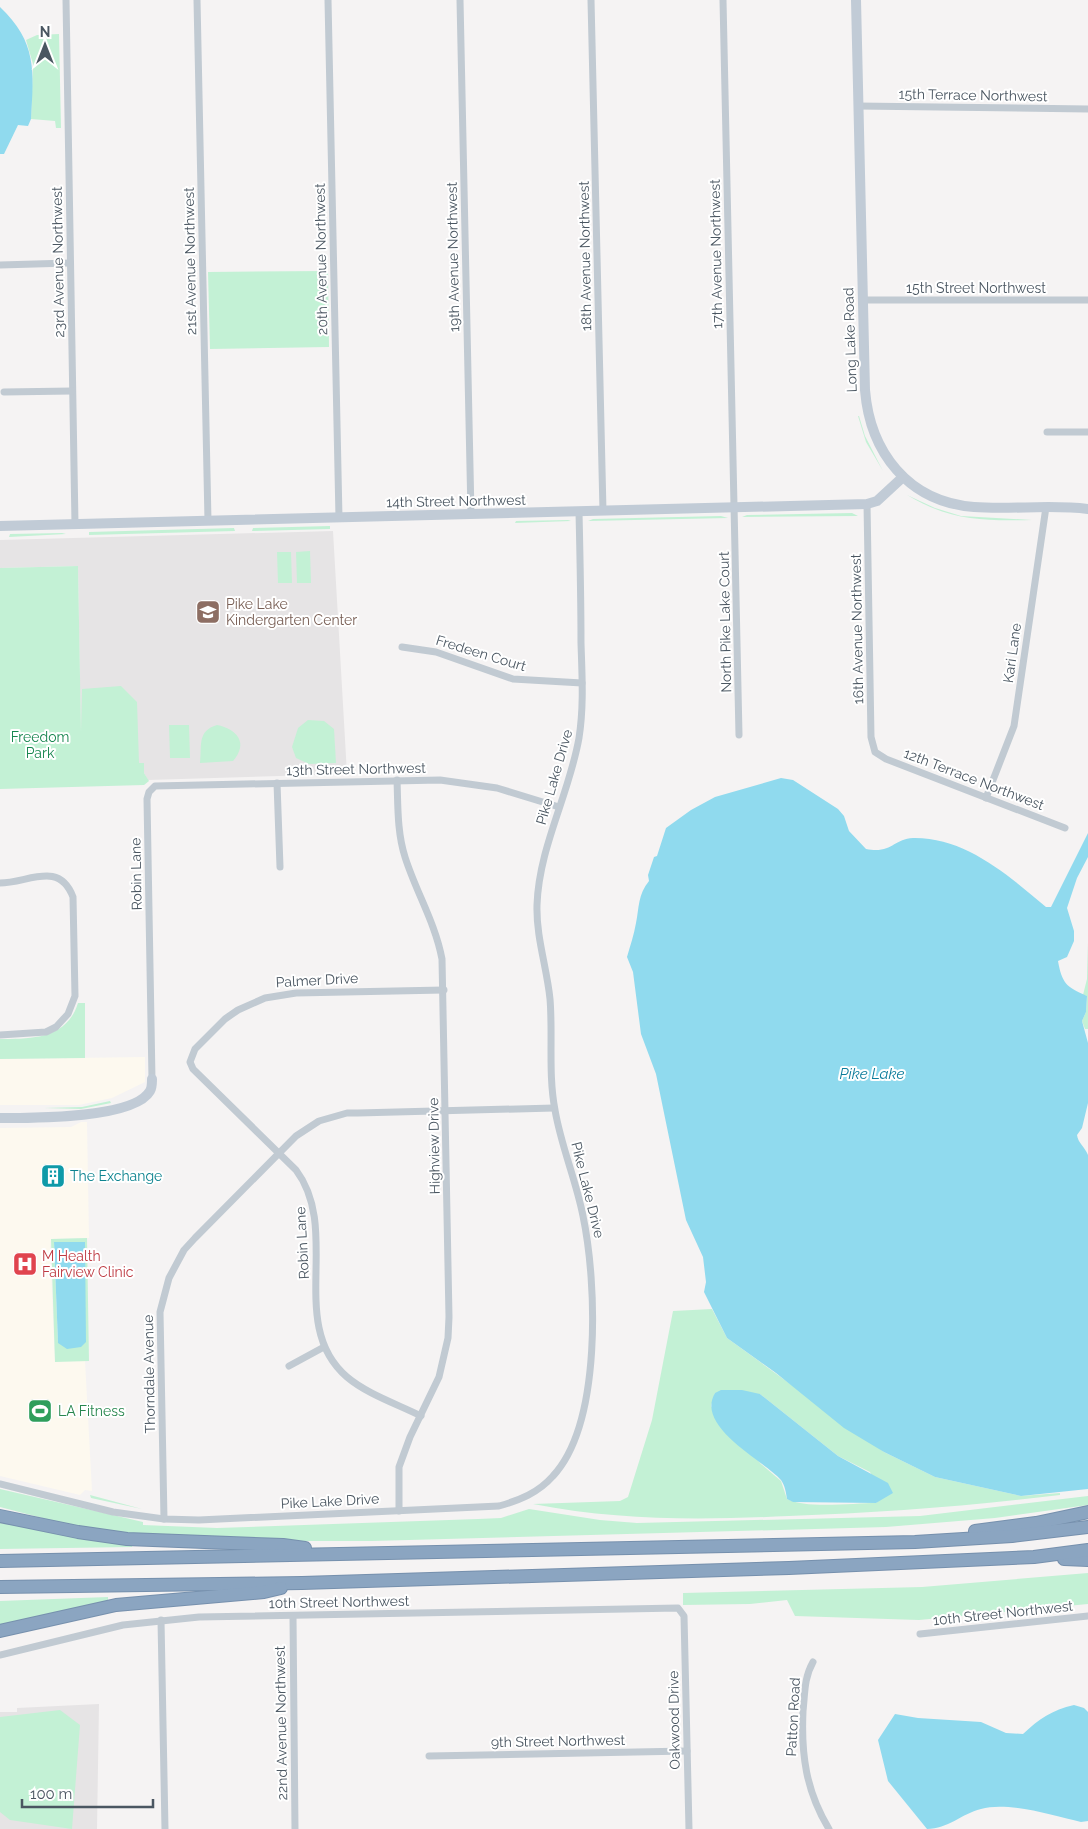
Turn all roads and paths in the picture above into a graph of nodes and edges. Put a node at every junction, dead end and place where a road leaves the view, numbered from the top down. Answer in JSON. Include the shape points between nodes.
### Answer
{"nodes":[{"id":1,"x":66,"y":0,"type":"edge"},
{"id":2,"x":197,"y":0,"type":"edge"},
{"id":3,"x":328,"y":0,"type":"edge"},
{"id":4,"x":460,"y":0,"type":"edge"},
{"id":5,"x":591,"y":0,"type":"edge"},
{"id":6,"x":723,"y":0,"type":"edge"},
{"id":7,"x":856,"y":0,"type":"edge"},
{"id":8,"x":858,"y":106,"type":"junction"},
{"id":9,"x":1088,"y":109,"type":"edge"},
{"id":10,"x":70,"y":263,"type":"junction"},
{"id":11,"x":0,"y":265,"type":"edge"},
{"id":12,"x":863,"y":300,"type":"junction"},
{"id":13,"x":1088,"y":300,"type":"edge"},
{"id":14,"x":72,"y":391,"type":"junction"},
{"id":15,"x":4,"y":392,"type":"dead end"},
{"id":16,"x":1047,"y":432,"type":"dead end"},
{"id":17,"x":1088,"y":432,"type":"edge"},
{"id":18,"x":903,"y":477,"type":"junction"},
{"id":19,"x":867,"y":504,"type":"junction"},
{"id":20,"x":1046,"y":507,"type":"junction"},
{"id":21,"x":735,"y":508,"type":"junction"},
{"id":22,"x":1088,"y":509,"type":"edge"},
{"id":23,"x":603,"y":511,"type":"junction"},
{"id":24,"x":579,"y":512,"type":"junction"},
{"id":25,"x":471,"y":514,"type":"junction"},
{"id":26,"x":339,"y":518,"type":"junction"},
{"id":27,"x":208,"y":521,"type":"junction"},
{"id":28,"x":76,"y":524,"type":"junction"},
{"id":29,"x":0,"y":526,"type":"edge"},
{"id":30,"x":402,"y":647,"type":"dead end"},
{"id":31,"x":582,"y":683,"type":"junction"},
{"id":32,"x":739,"y":735,"type":"dead end"},
{"id":33,"x":875,"y":752,"type":"joint"},
{"id":34,"x":397,"y":780,"type":"junction"},
{"id":35,"x":277,"y":783,"type":"junction"},
{"id":36,"x":152,"y":789,"type":"joint"},
{"id":37,"x":986,"y":798,"type":"junction"},
{"id":38,"x":559,"y":807,"type":"junction"},
{"id":39,"x":1065,"y":828,"type":"dead end"},
{"id":40,"x":280,"y":867,"type":"dead end"},
{"id":41,"x":0,"y":884,"type":"edge"},
{"id":42,"x":444,"y":990,"type":"junction"},
{"id":43,"x":0,"y":1035,"type":"edge"},
{"id":44,"x":190,"y":1062,"type":"joint"},
{"id":45,"x":152,"y":1080,"type":"joint"},
{"id":46,"x":554,"y":1108,"type":"junction"},
{"id":47,"x":446,"y":1111,"type":"junction"},
{"id":48,"x":0,"y":1118,"type":"edge"},
{"id":49,"x":279,"y":1153,"type":"junction"},
{"id":50,"x":324,"y":1347,"type":"junction"},
{"id":51,"x":289,"y":1366,"type":"dead end"},
{"id":52,"x":421,"y":1416,"type":"junction"},
{"id":53,"x":0,"y":1484,"type":"edge"},
{"id":54,"x":399,"y":1511,"type":"junction"},
{"id":55,"x":1088,"y":1512,"type":"edge"},
{"id":56,"x":0,"y":1516,"type":"edge"},
{"id":57,"x":164,"y":1519,"type":"junction"},
{"id":58,"x":1088,"y":1527,"type":"edge"},
{"id":59,"x":788,"y":1545,"type":"junction"},
{"id":60,"x":1088,"y":1550,"type":"edge"},
{"id":61,"x":342,"y":1553,"type":"junction"},
{"id":62,"x":1034,"y":1557,"type":"junction"},
{"id":63,"x":1088,"y":1560,"type":"edge"},
{"id":64,"x":0,"y":1561,"type":"edge"},
{"id":65,"x":302,"y":1583,"type":"junction"},
{"id":66,"x":0,"y":1587,"type":"edge"},
{"id":67,"x":682,"y":1611,"type":"joint"},
{"id":68,"x":293,"y":1616,"type":"junction"},
{"id":69,"x":1088,"y":1616,"type":"edge"},
{"id":70,"x":161,"y":1620,"type":"junction"},
{"id":71,"x":0,"y":1631,"type":"edge"},
{"id":72,"x":920,"y":1634,"type":"dead end"},
{"id":73,"x":0,"y":1656,"type":"edge"},
{"id":74,"x":812,"y":1662,"type":"dead end"},
{"id":75,"x":687,"y":1751,"type":"junction"},
{"id":76,"x":429,"y":1756,"type":"dead end"},
{"id":77,"x":165,"y":1829,"type":"edge"},
{"id":78,"x":295,"y":1829,"type":"edge"},
{"id":79,"x":689,"y":1829,"type":"edge"},
{"id":80,"x":829,"y":1829,"type":"edge"}],
"edges":[{"from":1,"to":10,"type":"street","name":"23rd Avenue Northwest"},
{"from":2,"to":27,"type":"street","name":"21st Avenue Northwest"},
{"from":3,"to":26,"type":"street","name":"20th Avenue Northwest"},
{"from":4,"to":25,"type":"street","name":"19th Avenue Northwest"},
{"from":5,"to":23,"type":"street","name":"18th Avenue Northwest"},
{"from":6,"to":21,"type":"street","name":"17th Avenue Northwest"},
{"from":7,"to":8,"type":"street","name":"Long Lake Road"},
{"from":8,"to":9,"type":"street","name":"15th Terrace Northwest"},
{"from":8,"to":12,"type":"street","name":"Long Lake Road"},
{"from":10,"to":11,"type":"street"},
{"from":10,"to":14,"type":"street","name":"23rd Avenue Northwest"},
{"from":12,"to":13,"type":"street","name":"15th Street Northwest"},
{"from":12,"to":18,"type":"street","name":"Long Lake Road","via":[[868,418],[882,451]]},
{"from":14,"to":15,"type":"street"},
{"from":14,"to":28,"type":"street","name":"23rd Avenue Northwest"},
{"from":16,"to":17,"type":"street"},
{"from":18,"to":19,"type":"street","via":[[877,501]]},
{"from":18,"to":20,"type":"street","name":"Long Lake Road","via":[[928,494],[956,505]]},
{"from":19,"to":21,"type":"street","name":"14th Street Northwest"},
{"from":19,"to":33,"type":"street","name":"16th Avenue Northwest","via":[[871,737]]},
{"from":20,"to":22,"type":"street","name":"Long Lake Road"},
{"from":20,"to":37,"type":"street","name":"Kari Lane","via":[[1014,726]]},
{"from":21,"to":23,"type":"street","name":"14th Street Northwest"},
{"from":21,"to":32,"type":"street","name":"North Pike Lake Court"},
{"from":23,"to":24,"type":"street","name":"14th Street Northwest"},
{"from":24,"to":25,"type":"street","name":"14th Street Northwest"},
{"from":24,"to":31,"type":"street","name":"Pike Lake Drive"},
{"from":25,"to":26,"type":"street","name":"14th Street Northwest"},
{"from":26,"to":27,"type":"street","name":"14th Street Northwest"},
{"from":27,"to":28,"type":"street","name":"14th Street Northwest"},
{"from":28,"to":29,"type":"street","name":"14th Street Northwest"},
{"from":30,"to":31,"type":"street","name":"Fredeen Court","via":[[436,652],[513,679]]},
{"from":31,"to":38,"type":"street","name":"Pike Lake Drive","via":[[578,740]]},
{"from":33,"to":37,"type":"street","name":"12th Terrace Northwest"},
{"from":34,"to":35,"type":"street","name":"13th Street Northwest"},
{"from":34,"to":38,"type":"street","name":"13th Street Northwest","via":[[465,782]]},
{"from":34,"to":42,"type":"street","name":"Highview Drive","via":[[404,854],[438,940]]},
{"from":35,"to":36,"type":"street","name":"13th Street Northwest","via":[[160,785]]},
{"from":35,"to":40,"type":"street"},
{"from":36,"to":45,"type":"street","name":"Robin Lane","via":[[147,799]]},
{"from":37,"to":39,"type":"street","name":"12th Terrace Northwest"},
{"from":38,"to":46,"type":"street","name":"Pike Lake Drive","via":[[540,871],[537,909],[550,998]]},
{"from":41,"to":43,"type":"street","via":[[51,876],[61,879],[70,889],[73,897],[75,996],[68,1014],[56,1027],[34,1034]]},
{"from":42,"to":44,"type":"street","name":"Palmer Drive","via":[[296,993],[265,998],[225,1020],[194,1049]]},
{"from":42,"to":47,"type":"street","name":"Highview Drive"},
{"from":44,"to":49,"type":"street","name":"Robin Lane","via":[[193,1069]]},
{"from":45,"to":48,"type":"street","via":[[150,1092],[144,1097],[108,1111],[70,1117]]},
{"from":46,"to":47,"type":"street","name":"Thorndale Avenue"},
{"from":46,"to":54,"type":"street","name":"Pike Lake Drive","via":[[582,1214],[594,1306],[585,1400],[571,1447],[565,1461],[544,1486],[516,1501],[499,1506]]},
{"from":47,"to":49,"type":"street","name":"Thorndale Avenue","via":[[358,1113],[332,1117],[309,1127]]},
{"from":47,"to":52,"type":"street","name":"Highview Drive","via":[[448,1338],[439,1377]]},
{"from":49,"to":50,"type":"street","name":"Robin Lane","via":[[304,1180],[316,1216],[317,1322]]},
{"from":49,"to":57,"type":"street","name":"Thorndale Avenue","via":[[184,1250],[168,1278],[159,1328]]},
{"from":50,"to":51,"type":"street"},
{"from":50,"to":52,"type":"street","name":"Robin Lane","via":[[347,1377]]},
{"from":52,"to":54,"type":"street","name":"Highview Drive","via":[[403,1451],[399,1467]]},
{"from":53,"to":57,"type":"street","name":"Pike Lake Drive","via":[[113,1512]]},
{"from":54,"to":57,"type":"street","name":"Pike Lake Drive"},
{"from":55,"to":59,"type":"highway","via":[[979,1530]]},
{"from":56,"to":61,"type":"highway","via":[[112,1538],[283,1545]]},
{"from":58,"to":59,"type":"highway","via":[[947,1540]]},
{"from":59,"to":61,"type":"highway"},
{"from":60,"to":62,"type":"highway"},
{"from":61,"to":64,"type":"highway"},
{"from":62,"to":63,"type":"highway"},
{"from":62,"to":65,"type":"highway"},
{"from":65,"to":66,"type":"highway"},
{"from":65,"to":71,"type":"highway","via":[[264,1592],[116,1604]]},
{"from":67,"to":68,"type":"street","name":"10th Street Northwest","via":[[673,1608]]},
{"from":67,"to":75,"type":"street","name":"Oakwood Drive"},
{"from":68,"to":70,"type":"street","name":"10th Street Northwest"},
{"from":68,"to":78,"type":"street","name":"22nd Avenue Northwest"},
{"from":69,"to":72,"type":"street","name":"10th Street Northwest"},
{"from":70,"to":73,"type":"street","name":"10th Street Northwest","via":[[123,1625]]},
{"from":70,"to":77,"type":"street"},
{"from":74,"to":80,"type":"street","name":"Patton Road","via":[[806,1676],[803,1764],[812,1798]]},
{"from":75,"to":76,"type":"street","name":"9th Street Northwest"},
{"from":75,"to":79,"type":"street","name":"Oakwood Drive"}]}
